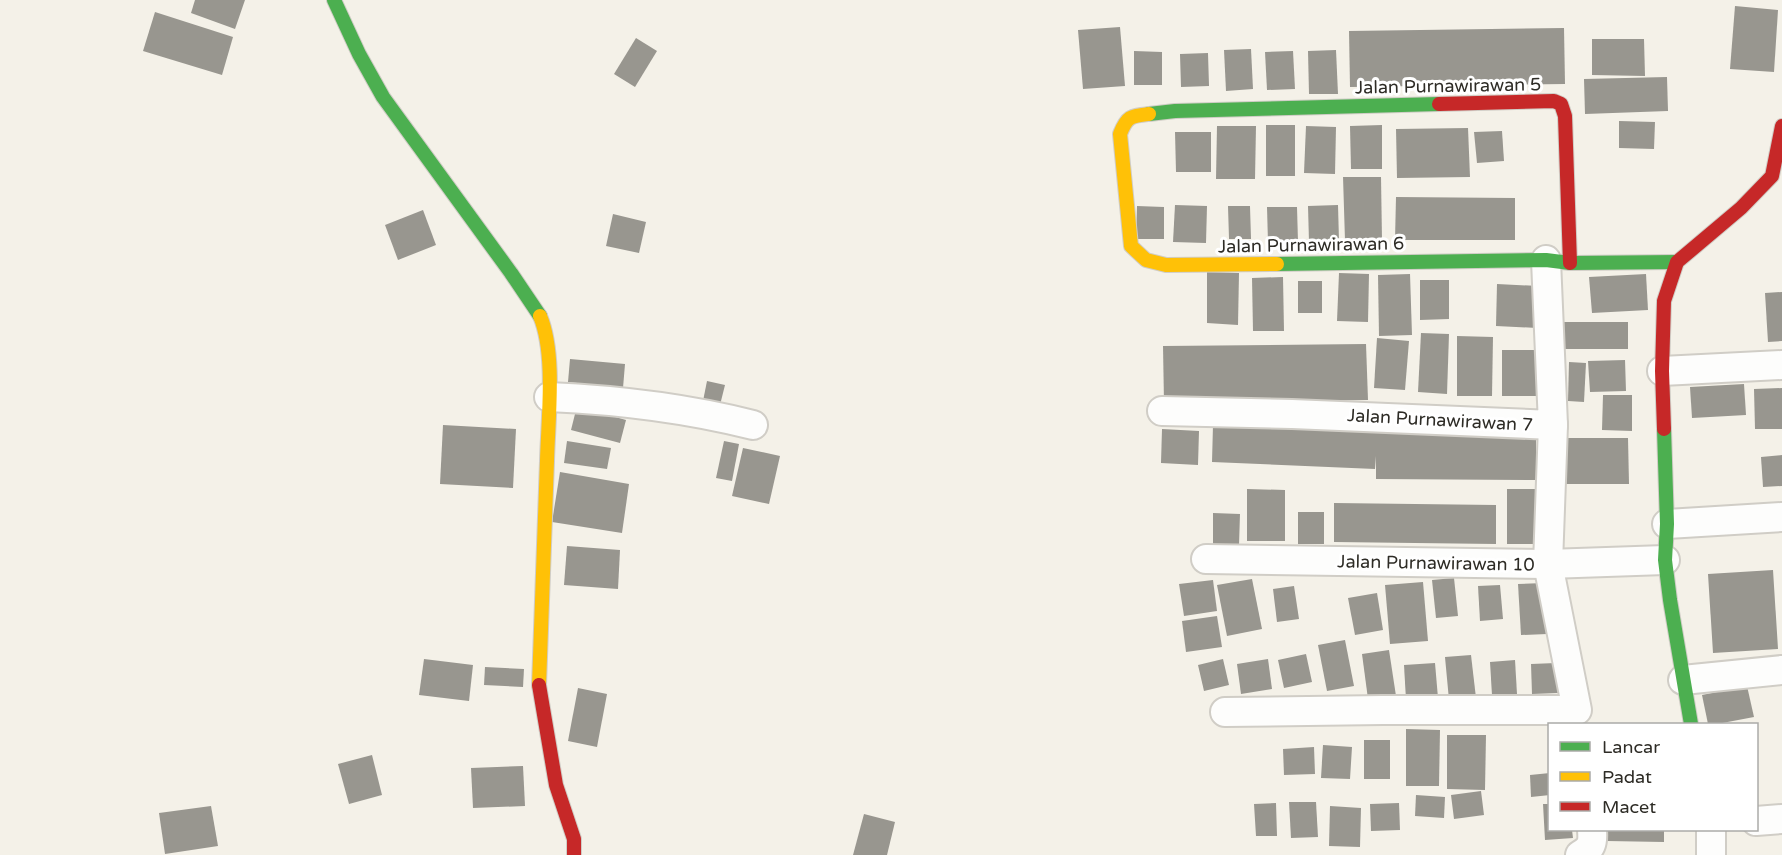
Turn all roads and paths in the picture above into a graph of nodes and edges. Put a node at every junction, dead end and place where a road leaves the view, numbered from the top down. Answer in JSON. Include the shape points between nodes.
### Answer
{"nodes":[{"id":1,"x":334,"y":0,"type":"edge"},
{"id":2,"x":1175,"y":111,"type":"joint"},
{"id":3,"x":1782,"y":126,"type":"edge"},
{"id":4,"x":1777,"y":178,"type":"edge"},
{"id":5,"x":1558,"y":262,"type":"junction"},
{"id":6,"x":1677,"y":262,"type":"junction"},
{"id":7,"x":1782,"y":365,"type":"edge"},
{"id":8,"x":1662,"y":370,"type":"junction"},
{"id":9,"x":549,"y":397,"type":"junction"},
{"id":10,"x":1162,"y":411,"type":"dead end"},
{"id":11,"x":753,"y":425,"type":"dead end"},
{"id":12,"x":1553,"y":425,"type":"junction"},
{"id":13,"x":1782,"y":517,"type":"edge"},
{"id":14,"x":1667,"y":524,"type":"junction"},
{"id":15,"x":1206,"y":559,"type":"dead end"},
{"id":16,"x":1665,"y":560,"type":"junction"},
{"id":17,"x":1548,"y":564,"type":"junction"},
{"id":18,"x":1782,"y":670,"type":"edge"},
{"id":19,"x":1683,"y":680,"type":"junction"},
{"id":20,"x":1225,"y":712,"type":"dead end"},
{"id":21,"x":1579,"y":717,"type":"edge"},
{"id":22,"x":1691,"y":723,"type":"edge"},
{"id":23,"x":1782,"y":819,"type":"edge"},
{"id":24,"x":1758,"y":821,"type":"edge"},
{"id":25,"x":1592,"y":831,"type":"edge"},
{"id":26,"x":1711,"y":831,"type":"edge"},
{"id":27,"x":574,"y":855,"type":"edge"},
{"id":28,"x":1580,"y":855,"type":"edge"},
{"id":29,"x":1711,"y":855,"type":"edge"}],
"edges":[{"from":1,"to":9,"type":"street","via":[[383,97],[539,314],[548,346]]},
{"from":2,"to":5,"type":"street","name":"Jalan Purnawirawan 5","via":[[1554,101],[1561,104],[1565,116]]},
{"from":2,"to":5,"type":"street","name":"Jalan Purnawirawan 6","via":[[1131,116],[1120,134],[1131,246],[1149,262]]},
{"from":3,"to":4,"type":"street"},
{"from":4,"to":6,"type":"street"},
{"from":5,"to":6,"type":"street","name":"Jalan Purnawirawan 6"},
{"from":5,"to":12,"type":"street","name":"Jalan Purnawirawan 7"},
{"from":6,"to":8,"type":"street","via":[[1664,301]]},
{"from":7,"to":8,"type":"street"},
{"from":8,"to":14,"type":"street"},
{"from":9,"to":11,"type":"street","via":[[607,399]]},
{"from":9,"to":27,"type":"street","via":[[539,691],[556,785],[574,839]]},
{"from":10,"to":12,"type":"street","name":"Jalan Purnawirawan 7"},
{"from":12,"to":17,"type":"street"},
{"from":13,"to":14,"type":"street"},
{"from":14,"to":16,"type":"street"},
{"from":15,"to":17,"type":"street","name":"Jalan Purnawirawan 10"},
{"from":16,"to":17,"type":"street","name":"Jalan Purnawirawan 10"},
{"from":16,"to":19,"type":"street"},
{"from":17,"to":21,"type":"street"},
{"from":18,"to":19,"type":"street"},
{"from":19,"to":22,"type":"street"},
{"from":20,"to":21,"type":"street"},
{"from":23,"to":24,"type":"street"},
{"from":25,"to":28,"type":"street","via":[[1590,848]]},
{"from":26,"to":29,"type":"street"}]}
